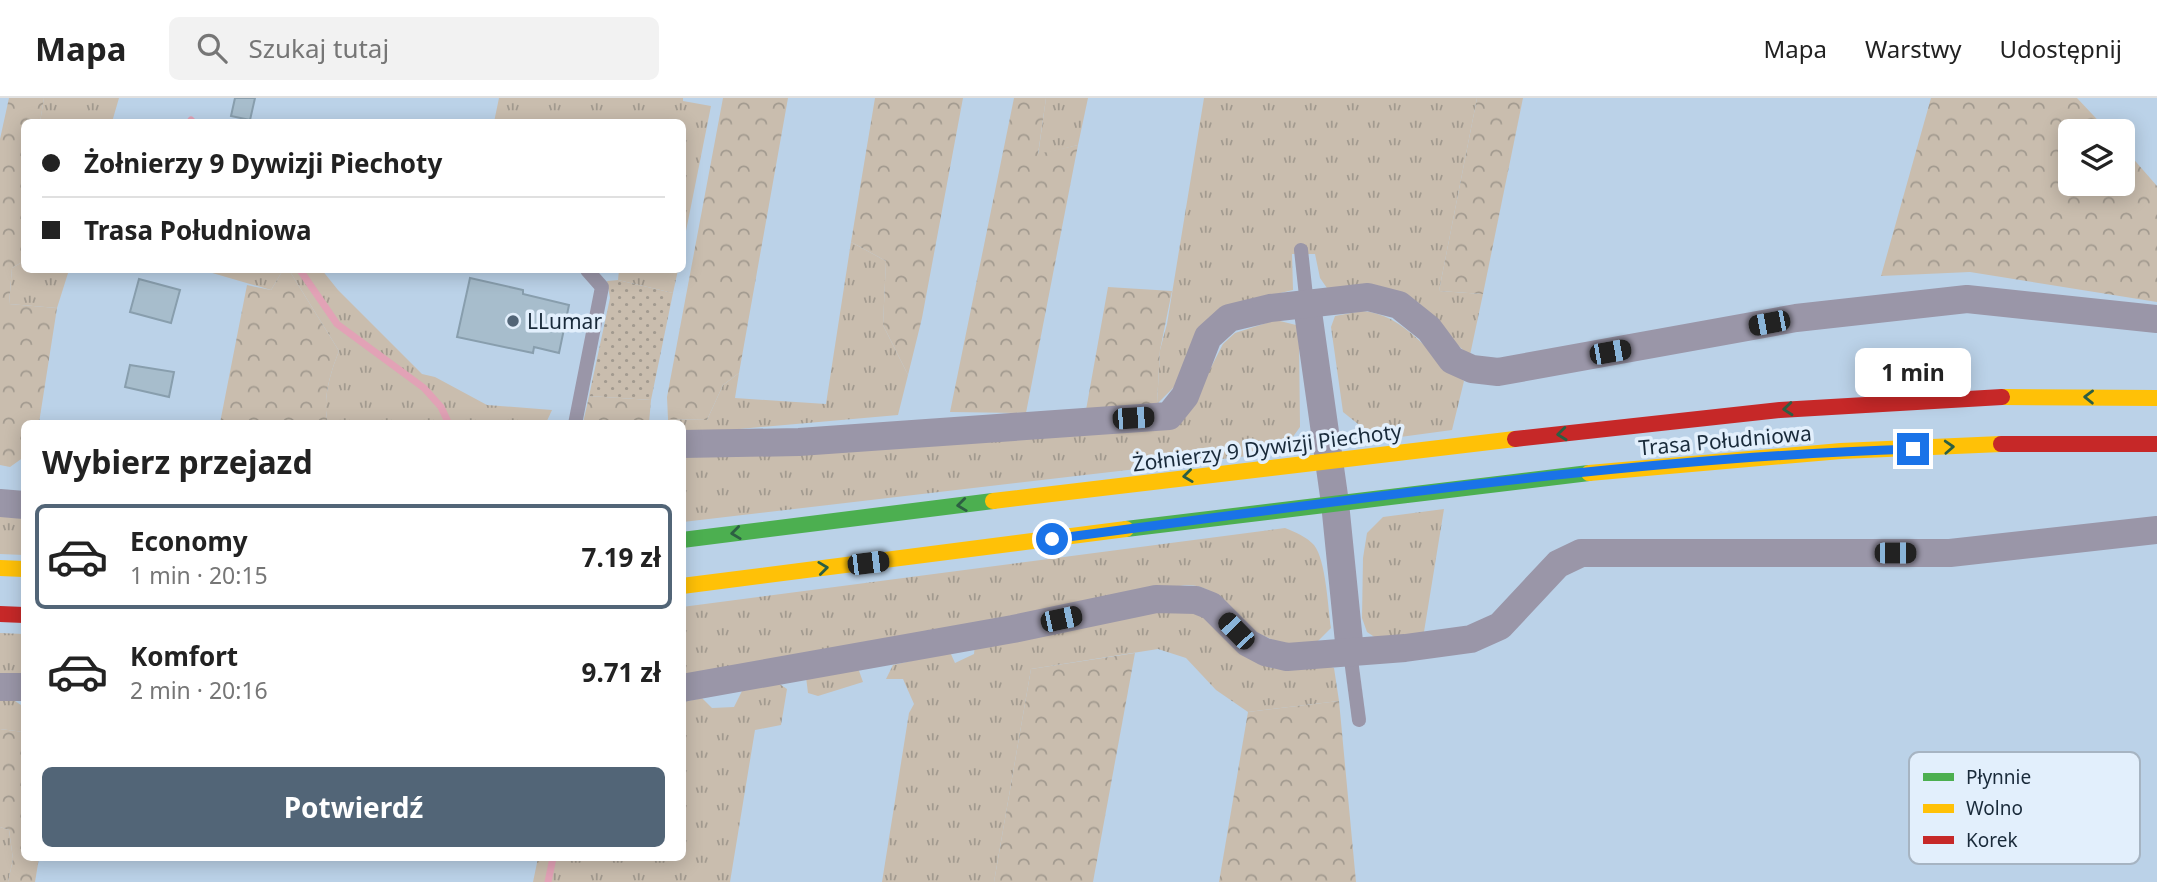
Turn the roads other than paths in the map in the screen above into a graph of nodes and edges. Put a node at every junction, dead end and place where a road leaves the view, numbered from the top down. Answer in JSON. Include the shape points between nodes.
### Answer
{"nodes":[{"id":1,"x":1301,"y":250,"type":"dead end"},
{"id":2,"x":590,"y":273,"type":"edge"},
{"id":3,"x":1307,"y":305,"type":"junction"},
{"id":4,"x":2157,"y":319,"type":"edge"},
{"id":5,"x":2157,"y":398,"type":"edge"},
{"id":6,"x":576,"y":420,"type":"edge"},
{"id":7,"x":686,"y":444,"type":"edge"},
{"id":8,"x":2157,"y":444,"type":"edge"},
{"id":9,"x":1328,"y":460,"type":"junction"},
{"id":10,"x":0,"y":495,"type":"edge"},
{"id":11,"x":21,"y":496,"type":"edge"},
{"id":12,"x":0,"y":503,"type":"edge"},
{"id":13,"x":1335,"y":503,"type":"junction"},
{"id":14,"x":21,"y":505,"type":"edge"},
{"id":15,"x":2157,"y":530,"type":"edge"},
{"id":16,"x":686,"y":540,"type":"edge"},
{"id":17,"x":0,"y":568,"type":"edge"},
{"id":18,"x":21,"y":569,"type":"edge"},
{"id":19,"x":686,"y":585,"type":"edge"},
{"id":20,"x":0,"y":614,"type":"edge"},
{"id":21,"x":21,"y":615,"type":"edge"},
{"id":22,"x":1350,"y":652,"type":"junction"},
{"id":23,"x":0,"y":687,"type":"edge"},
{"id":24,"x":21,"y":687,"type":"edge"},
{"id":25,"x":686,"y":687,"type":"edge"},
{"id":26,"x":1359,"y":720,"type":"dead end"}],
"edges":[{"from":1,"to":3,"type":"lane"},
{"from":2,"to":6,"type":"lane","via":[[602,287]]},
{"from":3,"to":4,"type":"street","via":[[1368,297],[1399,305],[1429,329],[1452,360],[1472,369],[1497,372],[1796,318],[1967,299]]},
{"from":3,"to":7,"type":"street","via":[[1229,318],[1208,337],[1185,396],[1169,416],[799,442]]},
{"from":3,"to":9,"type":"street"},
{"from":5,"to":9,"type":"highway","name":"Żołnierzy 9 Dywizji Piechoty","one_way":true,"via":[[2026,396],[1856,403]]},
{"from":13,"to":8,"type":"highway","name":"Trasa Południowa","one_way":true,"via":[[1808,453],[2031,443]]},
{"from":9,"to":13,"type":"street"},
{"from":9,"to":16,"type":"highway","name":"Żołnierzy 9 Dywizji Piechoty","one_way":true},
{"from":10,"to":11,"type":"lane"},
{"from":12,"to":14,"type":"street"},
{"from":19,"to":13,"type":"highway","one_way":true},
{"from":13,"to":22,"type":"street"},
{"from":15,"to":22,"type":"street","via":[[1950,553],[1581,553],[1558,564],[1500,626],[1471,639]]},
{"from":17,"to":18,"type":"highway"},
{"from":20,"to":21,"type":"highway"},
{"from":22,"to":25,"type":"street","via":[[1287,657],[1265,652],[1248,643],[1211,606],[1196,600],[1156,599]]},
{"from":22,"to":26,"type":"lane"},
{"from":23,"to":24,"type":"street"}]}
